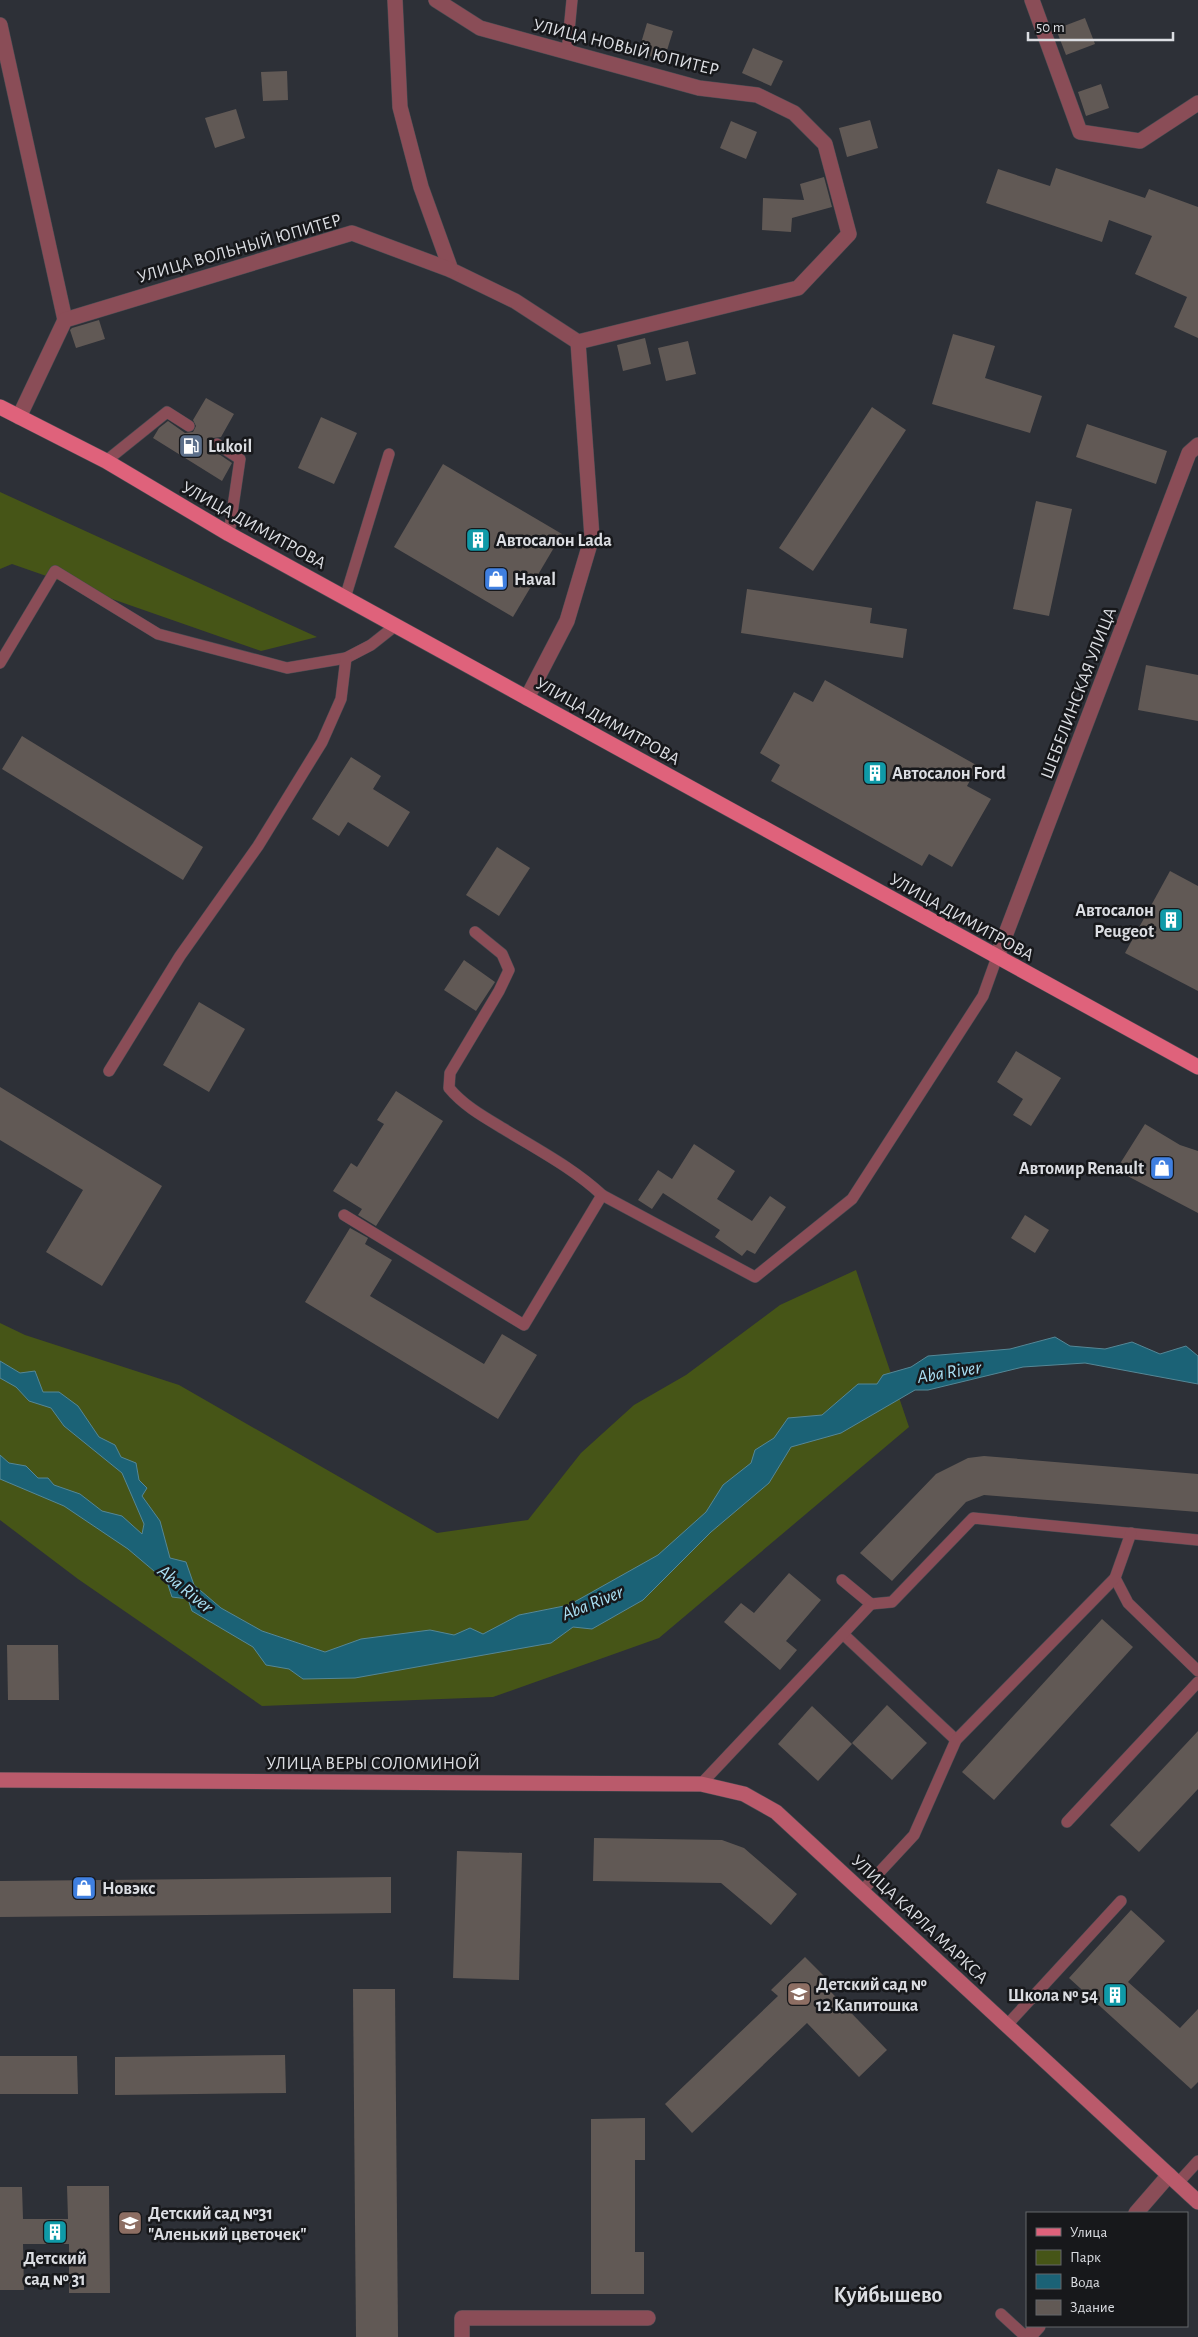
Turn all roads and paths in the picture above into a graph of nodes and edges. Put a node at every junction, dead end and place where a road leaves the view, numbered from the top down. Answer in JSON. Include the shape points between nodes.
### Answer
{"nodes":[{"id":1,"x":395,"y":0,"type":"edge"},
{"id":2,"x":436,"y":0,"type":"edge"},
{"id":3,"x":572,"y":0,"type":"edge"},
{"id":4,"x":1032,"y":0,"type":"edge"},
{"id":5,"x":0,"y":26,"type":"edge"},
{"id":6,"x":568,"y":52,"type":"junction"},
{"id":7,"x":1198,"y":103,"type":"edge"},
{"id":8,"x":451,"y":270,"type":"junction"},
{"id":9,"x":65,"y":320,"type":"junction"},
{"id":10,"x":578,"y":342,"type":"junction"},
{"id":11,"x":0,"y":407,"type":"edge"},
{"id":12,"x":20,"y":417,"type":"junction"},
{"id":13,"x":189,"y":426,"type":"dead end"},
{"id":14,"x":217,"y":444,"type":"dead end"},
{"id":15,"x":1198,"y":445,"type":"edge"},
{"id":16,"x":389,"y":454,"type":"dead end"},
{"id":17,"x":106,"y":462,"type":"junction"},
{"id":18,"x":229,"y":534,"type":"junction"},
{"id":19,"x":345,"y":598,"type":"junction"},
{"id":20,"x":395,"y":626,"type":"junction"},
{"id":21,"x":346,"y":658,"type":"junction"},
{"id":22,"x":0,"y":663,"type":"edge"},
{"id":23,"x":527,"y":698,"type":"junction"},
{"id":24,"x":475,"y":932,"type":"dead end"},
{"id":25,"x":997,"y":957,"type":"junction"},
{"id":26,"x":1198,"y":1067,"type":"edge"},
{"id":27,"x":109,"y":1070,"type":"dead end"},
{"id":28,"x":602,"y":1195,"type":"junction"},
{"id":29,"x":344,"y":1215,"type":"dead end"},
{"id":30,"x":1131,"y":1533,"type":"junction"},
{"id":31,"x":1198,"y":1540,"type":"edge"},
{"id":32,"x":1115,"y":1578,"type":"junction"},
{"id":33,"x":842,"y":1580,"type":"dead end"},
{"id":34,"x":871,"y":1604,"type":"junction"},
{"id":35,"x":843,"y":1634,"type":"junction"},
{"id":36,"x":1198,"y":1671,"type":"edge"},
{"id":37,"x":1198,"y":1682,"type":"edge"},
{"id":38,"x":956,"y":1740,"type":"junction"},
{"id":39,"x":0,"y":1780,"type":"edge"},
{"id":40,"x":701,"y":1784,"type":"junction"},
{"id":41,"x":744,"y":1794,"type":"joint"},
{"id":42,"x":1067,"y":1822,"type":"dead end"},
{"id":43,"x":862,"y":1891,"type":"junction"},
{"id":44,"x":1121,"y":1901,"type":"dead end"},
{"id":45,"x":1007,"y":2025,"type":"junction"},
{"id":46,"x":1198,"y":2161,"type":"edge"},
{"id":47,"x":1174,"y":2179,"type":"junction"},
{"id":48,"x":1198,"y":2202,"type":"edge"},
{"id":49,"x":1137,"y":2212,"type":"edge"},
{"id":50,"x":1001,"y":2314,"type":"dead end"},
{"id":51,"x":648,"y":2318,"type":"dead end"},
{"id":52,"x":1037,"y":2327,"type":"edge"},
{"id":53,"x":462,"y":2337,"type":"edge"},
{"id":54,"x":1027,"y":2337,"type":"edge"}],
"edges":[{"from":1,"to":8,"type":"street","via":[[400,107],[421,187]]},
{"from":2,"to":6,"type":"street","name":"УЛИЦА НОВЫЙ ЮПИТЕР","via":[[480,28]]},
{"from":3,"to":6,"type":"lane"},
{"from":4,"to":7,"type":"street","via":[[1080,132],[1140,141]]},
{"from":5,"to":9,"type":"street"},
{"from":6,"to":10,"type":"street","name":"УЛИЦА НОВЫЙ ЮПИТЕР","via":[[700,88],[757,95],[794,113],[825,144],[849,234],[798,288]]},
{"from":8,"to":9,"type":"street","name":"УЛИЦА ВОЛЬНЫЙ ЮПИТЕР","via":[[352,233]]},
{"from":8,"to":10,"type":"street","via":[[515,301]]},
{"from":9,"to":12,"type":"street"},
{"from":10,"to":23,"type":"street","via":[[592,537],[567,621]]},
{"from":11,"to":12,"type":"main road","name":"УЛИЦА ДИМИТРОВА"},
{"from":12,"to":17,"type":"main road","name":"УЛИЦА ДИМИТРОВА"},
{"from":13,"to":17,"type":"lane","via":[[167,412]]},
{"from":14,"to":18,"type":"lane","via":[[240,459]]},
{"from":15,"to":25,"type":"street","name":"ШЕБЕЛИНСКАЯ УЛИЦА","via":[[1189,453]]},
{"from":16,"to":19,"type":"lane"},
{"from":17,"to":18,"type":"main road","name":"УЛИЦА ДИМИТРОВА"},
{"from":18,"to":19,"type":"main road","name":"УЛИЦА ДИМИТРОВА"},
{"from":19,"to":20,"type":"main road","name":"УЛИЦА ДИМИТРОВА"},
{"from":20,"to":21,"type":"lane","via":[[371,645]]},
{"from":20,"to":23,"type":"main road","name":"УЛИЦА ДИМИТРОВА"},
{"from":21,"to":22,"type":"lane","via":[[287,668],[158,634],[55,571]]},
{"from":21,"to":27,"type":"lane","via":[[341,699],[322,742],[258,846],[180,956]]},
{"from":23,"to":25,"type":"main road","name":"УЛИЦА ДИМИТРОВА"},
{"from":24,"to":28,"type":"lane","via":[[502,954],[509,970],[450,1073],[449,1088],[458,1099],[581,1176]]},
{"from":25,"to":26,"type":"main road","name":"УЛИЦА ДИМИТРОВА"},
{"from":25,"to":28,"type":"lane","via":[[983,996],[852,1199],[754,1277]]},
{"from":28,"to":29,"type":"lane","via":[[524,1325]]},
{"from":30,"to":31,"type":"lane"},
{"from":30,"to":32,"type":"lane"},
{"from":30,"to":34,"type":"lane","via":[[973,1518],[892,1602]]},
{"from":32,"to":36,"type":"lane","via":[[1128,1602]]},
{"from":32,"to":38,"type":"lane"},
{"from":33,"to":34,"type":"lane"},
{"from":34,"to":35,"type":"lane"},
{"from":35,"to":38,"type":"lane"},
{"from":35,"to":40,"type":"lane"},
{"from":37,"to":42,"type":"lane"},
{"from":38,"to":43,"type":"lane","via":[[914,1835]]},
{"from":39,"to":40,"type":"street","name":"УЛИЦА ВЕРЫ СОЛОМИНОЙ"},
{"from":40,"to":41,"type":"street","name":"УЛИЦА ВЕРЫ СОЛОМИНОЙ"},
{"from":41,"to":43,"type":"street","name":"УЛИЦА КАРЛА МАРКСА","via":[[776,1812]]},
{"from":43,"to":45,"type":"street","name":"УЛИЦА КАРЛА МАРКСА"},
{"from":44,"to":45,"type":"lane"},
{"from":45,"to":47,"type":"street","name":"УЛИЦА КАРЛА МАРКСА"},
{"from":46,"to":47,"type":"lane"},
{"from":47,"to":48,"type":"street","name":"УЛИЦА КАРЛА МАРКСА"},
{"from":47,"to":49,"type":"street"},
{"from":50,"to":54,"type":"lane"},
{"from":51,"to":53,"type":"street","via":[[462,2318]]},
{"from":52,"to":54,"type":"street"}]}
